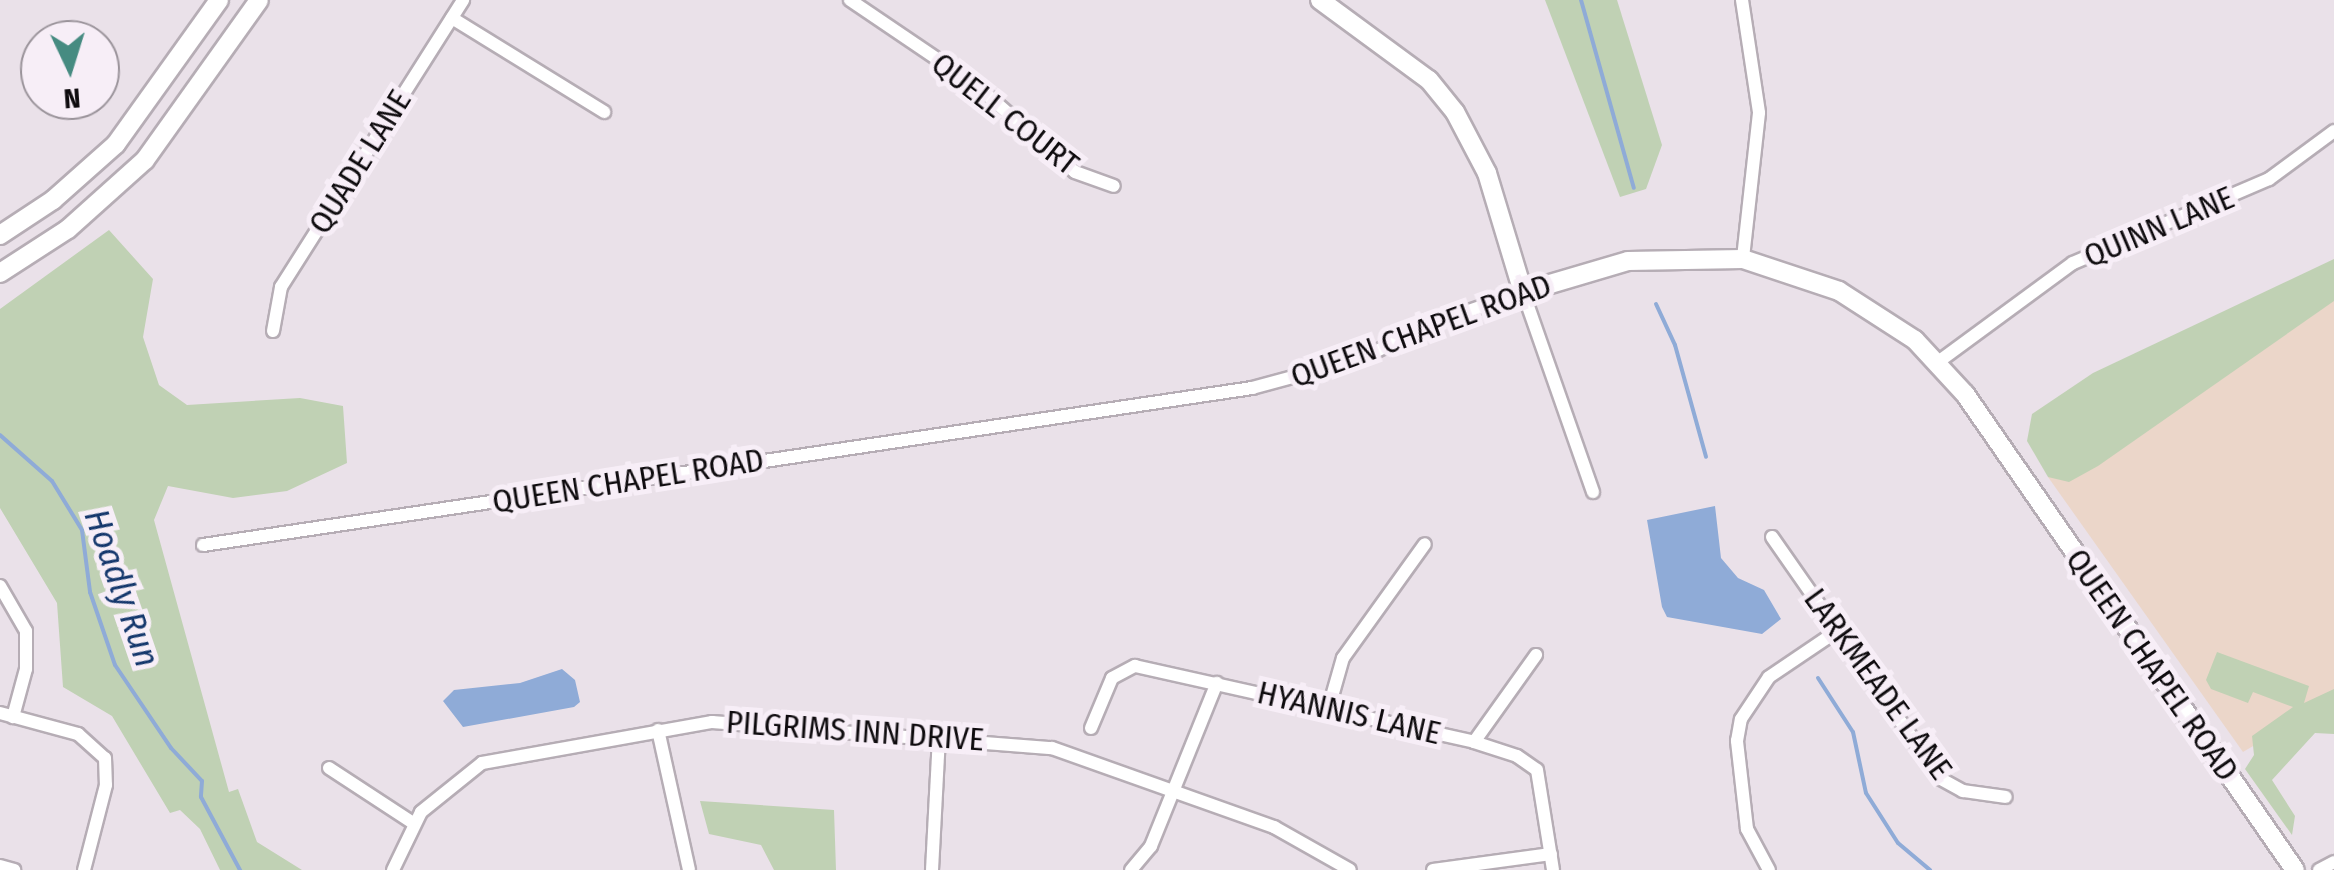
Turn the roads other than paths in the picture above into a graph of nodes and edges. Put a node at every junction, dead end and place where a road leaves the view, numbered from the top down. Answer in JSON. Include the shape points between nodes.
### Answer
{"nodes":[{"id":1,"x":219,"y":0,"type":"edge"},
{"id":2,"x":259,"y":0,"type":"edge"},
{"id":3,"x":464,"y":0,"type":"edge"},
{"id":4,"x":850,"y":0,"type":"edge"},
{"id":5,"x":1320,"y":0,"type":"edge"},
{"id":6,"x":1742,"y":0,"type":"edge"},
{"id":7,"x":452,"y":18,"type":"junction"},
{"id":8,"x":604,"y":112,"type":"dead end"},
{"id":9,"x":2334,"y":131,"type":"edge"},
{"id":10,"x":1114,"y":186,"type":"dead end"},
{"id":11,"x":0,"y":235,"type":"edge"},
{"id":12,"x":1743,"y":259,"type":"junction"},
{"id":13,"x":0,"y":273,"type":"edge"},
{"id":14,"x":1523,"y":292,"type":"junction"},
{"id":15,"x":273,"y":330,"type":"dead end"},
{"id":16,"x":1938,"y":362,"type":"junction"},
{"id":17,"x":1593,"y":492,"type":"dead end"},
{"id":18,"x":1772,"y":537,"type":"dead end"},
{"id":19,"x":1424,"y":544,"type":"dead end"},
{"id":20,"x":203,"y":545,"type":"dead end"},
{"id":21,"x":0,"y":586,"type":"edge"},
{"id":22,"x":1837,"y":631,"type":"junction"},
{"id":23,"x":1536,"y":655,"type":"dead end"},
{"id":24,"x":1217,"y":683,"type":"junction"},
{"id":25,"x":1329,"y":708,"type":"junction"},
{"id":26,"x":7,"y":715,"type":"edge"},
{"id":27,"x":1091,"y":728,"type":"dead end"},
{"id":28,"x":658,"y":730,"type":"junction"},
{"id":29,"x":939,"y":736,"type":"junction"},
{"id":30,"x":1474,"y":742,"type":"junction"},
{"id":31,"x":329,"y":768,"type":"dead end"},
{"id":32,"x":1174,"y":790,"type":"junction"},
{"id":33,"x":2006,"y":797,"type":"dead end"},
{"id":34,"x":413,"y":823,"type":"junction"},
{"id":35,"x":1551,"y":854,"type":"junction"},
{"id":36,"x":2334,"y":862,"type":"edge"},
{"id":37,"x":0,"y":866,"type":"edge"},
{"id":38,"x":14,"y":870,"type":"edge"},
{"id":39,"x":84,"y":870,"type":"edge"},
{"id":40,"x":393,"y":870,"type":"edge"},
{"id":41,"x":689,"y":870,"type":"edge"},
{"id":42,"x":932,"y":870,"type":"edge"},
{"id":43,"x":1131,"y":870,"type":"edge"},
{"id":44,"x":1350,"y":870,"type":"edge"},
{"id":45,"x":1433,"y":870,"type":"edge"},
{"id":46,"x":1553,"y":870,"type":"edge"},
{"id":47,"x":1769,"y":870,"type":"edge"},
{"id":48,"x":2295,"y":870,"type":"edge"},
{"id":49,"x":2319,"y":870,"type":"edge"}],
"edges":[{"from":1,"to":11,"type":"street","via":[[116,144]]},
{"from":2,"to":13,"type":"street","via":[[145,160],[60,236]]},
{"from":3,"to":7,"type":"street","name":"QUADE LANE"},
{"from":4,"to":10,"type":"street","name":"QUELL COURT","via":[[977,86],[1074,172]]},
{"from":5,"to":14,"type":"street","via":[[1416,70],[1455,112],[1487,172]]},
{"from":6,"to":12,"type":"street","via":[[1759,112]]},
{"from":7,"to":8,"type":"street"},
{"from":7,"to":15,"type":"street","name":"QUADE LANE","via":[[281,286]]},
{"from":9,"to":16,"type":"street","name":"QUINN LANE","via":[[2239,194],[2136,232],[2073,264]]},
{"from":12,"to":14,"type":"street","name":"QUEEN CHAPEL ROAD","via":[[1628,261]]},
{"from":12,"to":16,"type":"street","name":"QUEEN CHAPEL ROAD","via":[[1859,301]]},
{"from":14,"to":17,"type":"street"},
{"from":14,"to":20,"type":"street","name":"QUEEN CHAPEL ROAD","via":[[1426,326],[1363,358],[1252,388]]},
{"from":16,"to":48,"type":"street","name":"QUEEN CHAPEL ROAD"},
{"from":18,"to":22,"type":"street","name":"LARKMEADE LANE"},
{"from":19,"to":25,"type":"street","via":[[1343,658]]},
{"from":21,"to":26,"type":"street","via":[[26,632],[26,668]]},
{"from":22,"to":33,"type":"street","name":"LARKMEADE LANE","via":[[1940,779],[1963,792]]},
{"from":22,"to":47,"type":"street","via":[[1769,677],[1741,719],[1737,741],[1747,829]]},
{"from":23,"to":30,"type":"street"},
{"from":24,"to":25,"type":"street","name":"HYANNIS LANE"},
{"from":24,"to":27,"type":"street","name":"HYANNIS LANE","via":[[1126,667],[1112,678]]},
{"from":24,"to":32,"type":"street"},
{"from":25,"to":30,"type":"street","name":"HYANNIS LANE"},
{"from":26,"to":39,"type":"street","via":[[78,734],[105,758],[106,785]]},
{"from":28,"to":29,"type":"street","name":"PILGRIMS INN DRIVE","via":[[712,722]]},
{"from":28,"to":34,"type":"street","name":"PILGRIMS INN DRIVE","via":[[492,759],[446,786]]},
{"from":28,"to":41,"type":"street"},
{"from":29,"to":32,"type":"street","name":"PILGRIMS INN DRIVE","via":[[1052,748]]},
{"from":29,"to":42,"type":"street"},
{"from":30,"to":35,"type":"street","name":"HYANNIS LANE","via":[[1536,770]]},
{"from":31,"to":34,"type":"street"},
{"from":32,"to":43,"type":"street","via":[[1151,846]]},
{"from":32,"to":44,"type":"street","name":"PILGRIMS INN DRIVE","via":[[1274,827]]},
{"from":34,"to":40,"type":"street","name":"PILGRIMS INN DRIVE"},
{"from":35,"to":45,"type":"street"},
{"from":35,"to":46,"type":"street","name":"HYANNIS LANE"},
{"from":36,"to":49,"type":"street"},
{"from":37,"to":38,"type":"street"}]}
